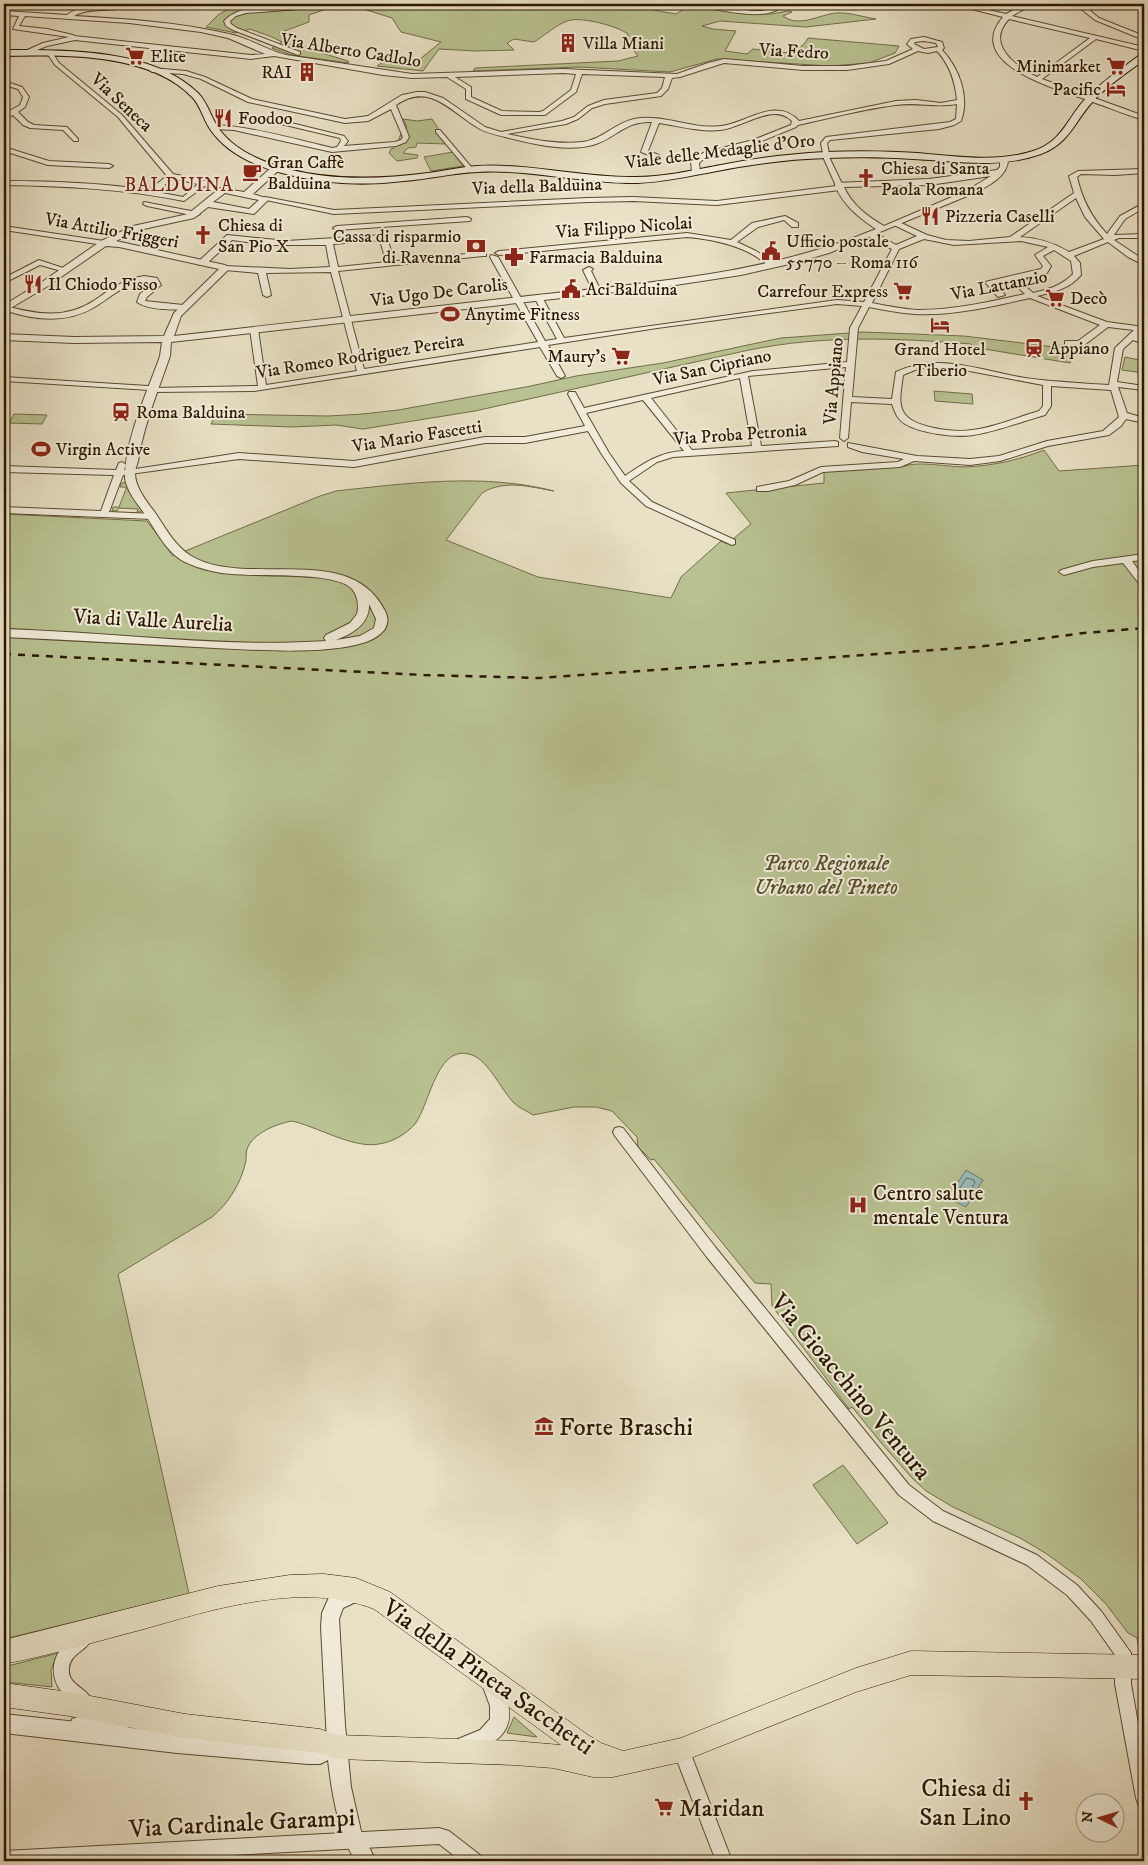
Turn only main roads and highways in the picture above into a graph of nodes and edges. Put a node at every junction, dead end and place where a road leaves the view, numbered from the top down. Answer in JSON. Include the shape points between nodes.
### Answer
{"nodes":[{"id":1,"x":1139,"y":4,"type":"edge"},
{"id":2,"x":1144,"y":4,"type":"edge"},
{"id":3,"x":4,"y":53,"type":"edge"},
{"id":4,"x":1144,"y":56,"type":"edge"},
{"id":5,"x":4,"y":1652,"type":"edge"},
{"id":6,"x":1134,"y":1667,"type":"edge"},
{"id":7,"x":4,"y":1695,"type":"edge"},
{"id":8,"x":623,"y":1763,"type":"junction"}],
"edges":[{"from":1,"to":2,"type":"main road"},
{"from":3,"to":4,"type":"main road","name":"Viale delle Medaglie d'Oro","via":[[106,58],[152,70],[193,93],[215,129],[236,150],[275,168],[309,177],[360,180],[406,179],[470,169],[513,169],[614,180],[659,178],[776,159],[826,155],[889,154],[1004,160],[1034,153],[1061,140],[1090,99]]},
{"from":5,"to":8,"type":"main road","name":"Via della Pineta Sacchetti","via":[[244,1593],[313,1586],[365,1591],[382,1600],[579,1744]]},
{"from":6,"to":8,"type":"main road","via":[[911,1664],[856,1680],[681,1750]]},
{"from":7,"to":8,"type":"main road","name":"Via della Pineta Sacchetti","via":[[157,1722],[320,1741],[337,1747],[545,1756],[604,1766]]}]}
